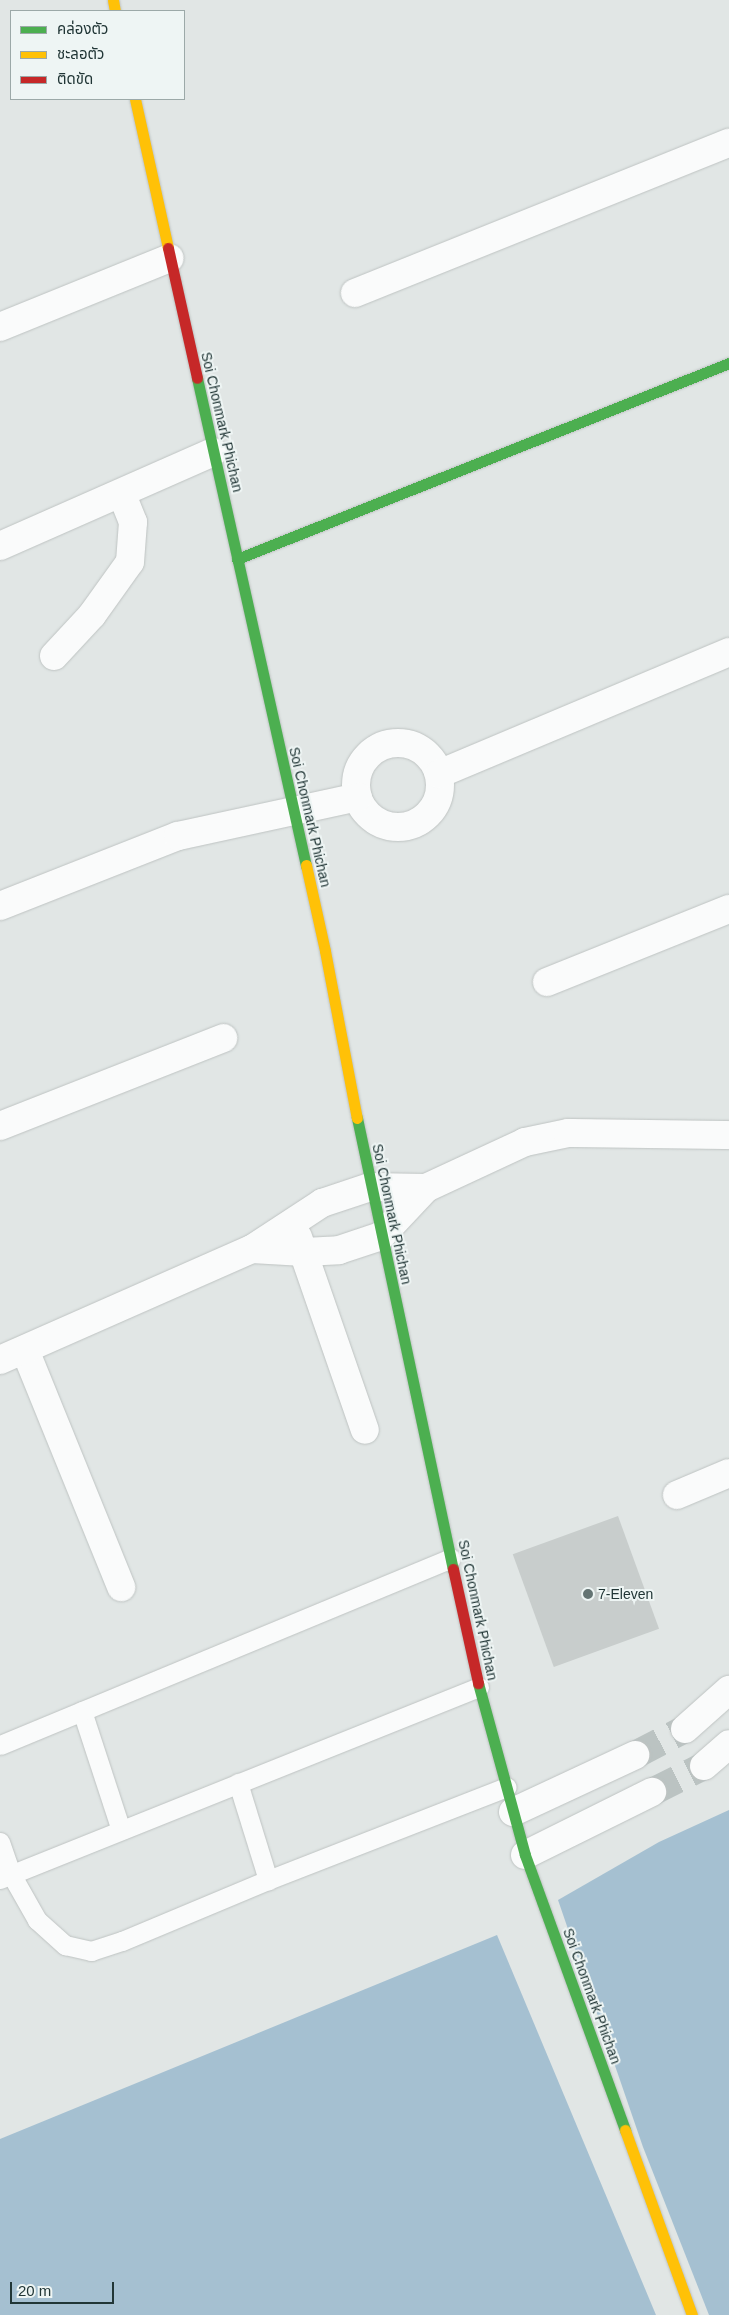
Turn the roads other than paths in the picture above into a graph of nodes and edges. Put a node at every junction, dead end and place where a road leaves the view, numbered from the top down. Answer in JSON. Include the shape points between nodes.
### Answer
{"nodes":[{"id":1,"x":135,"y":100,"type":"edge"},
{"id":2,"x":729,"y":143,"type":"edge"},
{"id":3,"x":170,"y":258,"type":"junction"},
{"id":4,"x":355,"y":293,"type":"dead end"},
{"id":5,"x":0,"y":327,"type":"edge"},
{"id":6,"x":729,"y":363,"type":"edge"},
{"id":7,"x":213,"y":452,"type":"junction"},
{"id":8,"x":121,"y":493,"type":"junction"},
{"id":9,"x":0,"y":546,"type":"edge"},
{"id":10,"x":237,"y":559,"type":"junction"},
{"id":11,"x":729,"y":653,"type":"edge"},
{"id":12,"x":54,"y":656,"type":"dead end"},
{"id":13,"x":439,"y":774,"type":"junction"},
{"id":14,"x":358,"y":797,"type":"junction"},
{"id":15,"x":293,"y":811,"type":"junction"},
{"id":16,"x":0,"y":906,"type":"edge"},
{"id":17,"x":729,"y":909,"type":"edge"},
{"id":18,"x":548,"y":982,"type":"dead end"},
{"id":19,"x":223,"y":1038,"type":"dead end"},
{"id":20,"x":0,"y":1126,"type":"edge"},
{"id":21,"x":729,"y":1135,"type":"edge"},
{"id":22,"x":370,"y":1187,"type":"junction"},
{"id":23,"x":426,"y":1188,"type":"junction"},
{"id":24,"x":291,"y":1221,"type":"junction"},
{"id":25,"x":381,"y":1236,"type":"junction"},
{"id":26,"x":252,"y":1249,"type":"junction"},
{"id":27,"x":304,"y":1252,"type":"junction"},
{"id":28,"x":25,"y":1350,"type":"junction"},
{"id":29,"x":0,"y":1360,"type":"edge"},
{"id":30,"x":365,"y":1430,"type":"dead end"},
{"id":31,"x":729,"y":1473,"type":"edge"},
{"id":32,"x":676,"y":1495,"type":"dead end"},
{"id":33,"x":451,"y":1558,"type":"junction"},
{"id":34,"x":121,"y":1587,"type":"dead end"},
{"id":35,"x":479,"y":1687,"type":"junction"},
{"id":36,"x":729,"y":1690,"type":"edge"},
{"id":37,"x":82,"y":1711,"type":"junction"},
{"id":38,"x":685,"y":1729,"type":"tunnel mouth"},
{"id":39,"x":729,"y":1744,"type":"edge"},
{"id":40,"x":0,"y":1745,"type":"edge"},
{"id":41,"x":635,"y":1755,"type":"tunnel mouth"},
{"id":42,"x":704,"y":1766,"type":"tunnel mouth"},
{"id":43,"x":238,"y":1783,"type":"junction"},
{"id":44,"x":652,"y":1792,"type":"tunnel mouth"},
{"id":45,"x":510,"y":1800,"type":"junction"},
{"id":46,"x":121,"y":1830,"type":"junction"},
{"id":47,"x":0,"y":1842,"type":"edge"},
{"id":48,"x":525,"y":1855,"type":"junction"},
{"id":49,"x":6,"y":1876,"type":"edge"},
{"id":50,"x":268,"y":1880,"type":"junction"},
{"id":51,"x":692,"y":2315,"type":"edge"}],
"edges":[{"from":1,"to":3,"type":"street","name":"Soi Chonmark Phichan"},
{"from":2,"to":4,"type":"street"},
{"from":3,"to":5,"type":"street"},
{"from":3,"to":7,"type":"street","name":"Soi Chonmark Phichan"},
{"from":6,"to":10,"type":"street"},
{"from":7,"to":8,"type":"street"},
{"from":7,"to":10,"type":"street","name":"Soi Chonmark Phichan"},
{"from":8,"to":9,"type":"street"},
{"from":8,"to":12,"type":"street","via":[[133,522],[130,562],[92,615]]},
{"from":10,"to":15,"type":"street","name":"Soi Chonmark Phichan"},
{"from":11,"to":13,"type":"street"},
{"from":13,"to":14,"type":"street","via":[[441,788],[437,802],[417,824],[388,826],[374,820]]},
{"from":13,"to":14,"type":"street","via":[[434,762],[414,745],[387,745],[365,759],[356,784]]},
{"from":14,"to":15,"type":"street"},
{"from":15,"to":16,"type":"street","via":[[178,836]]},
{"from":15,"to":22,"type":"street","name":"Soi Chonmark Phichan"},
{"from":17,"to":18,"type":"street"},
{"from":19,"to":20,"type":"street"},
{"from":21,"to":23,"type":"street","via":[[568,1134],[525,1142]]},
{"from":22,"to":23,"type":"street"},
{"from":22,"to":24,"type":"street","via":[[322,1202]]},
{"from":22,"to":25,"type":"street","name":"Soi Chonmark Phichan"},
{"from":23,"to":25,"type":"street"},
{"from":24,"to":26,"type":"street"},
{"from":24,"to":27,"type":"street"},
{"from":25,"to":27,"type":"street","via":[[339,1250]]},
{"from":25,"to":33,"type":"street","name":"Soi Chonmark Phichan"},
{"from":26,"to":27,"type":"street"},
{"from":26,"to":28,"type":"street"},
{"from":27,"to":30,"type":"street"},
{"from":28,"to":29,"type":"street"},
{"from":28,"to":34,"type":"street"},
{"from":31,"to":32,"type":"street"},
{"from":33,"to":35,"type":"street","name":"Soi Chonmark Phichan"},
{"from":33,"to":37,"type":"lane"},
{"from":35,"to":43,"type":"lane"},
{"from":35,"to":45,"type":"street","name":"Soi Chonmark Phichan"},
{"from":36,"to":38,"type":"street"},
{"from":37,"to":40,"type":"lane"},
{"from":37,"to":46,"type":"lane"},
{"from":39,"to":42,"type":"street"},
{"from":41,"to":45,"type":"street"},
{"from":43,"to":46,"type":"lane"},
{"from":43,"to":50,"type":"lane"},
{"from":44,"to":48,"type":"street"},
{"from":45,"to":48,"type":"street","name":"Soi Chonmark Phichan"},
{"from":45,"to":50,"type":"lane"},
{"from":46,"to":49,"type":"lane"},
{"from":47,"to":49,"type":"lane"},
{"from":48,"to":51,"type":"street","name":"Soi Chonmark Phichan"},
{"from":49,"to":50,"type":"lane","via":[[37,1920],[65,1945],[91,1951]]}]}
